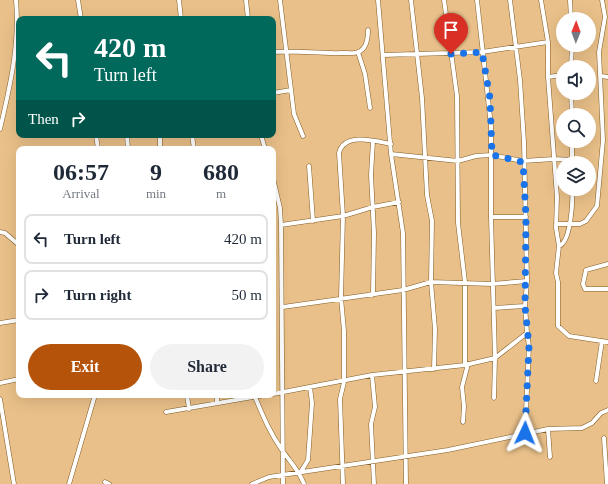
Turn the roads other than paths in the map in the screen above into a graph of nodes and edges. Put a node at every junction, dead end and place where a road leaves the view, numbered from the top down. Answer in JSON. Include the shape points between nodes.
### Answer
{"nodes":[{"id":1,"x":16,"y":0,"type":"edge"},
{"id":2,"x":78,"y":0,"type":"edge"},
{"id":3,"x":179,"y":0,"type":"edge"},
{"id":4,"x":246,"y":0,"type":"edge"},
{"id":5,"x":280,"y":0,"type":"edge"},
{"id":6,"x":378,"y":0,"type":"edge"},
{"id":7,"x":411,"y":0,"type":"edge"},
{"id":8,"x":444,"y":0,"type":"edge"},
{"id":9,"x":477,"y":0,"type":"edge"},
{"id":10,"x":510,"y":0,"type":"edge"},
{"id":11,"x":540,"y":0,"type":"edge"},
{"id":12,"x":570,"y":0,"type":"edge"},
{"id":13,"x":602,"y":0,"type":"edge"},
{"id":14,"x":571,"y":12,"type":"edge"},
{"id":15,"x":17,"y":16,"type":"edge"},
{"id":16,"x":81,"y":16,"type":"edge"},
{"id":17,"x":181,"y":16,"type":"edge"},
{"id":18,"x":248,"y":16,"type":"edge"},
{"id":19,"x":606,"y":25,"type":"edge"},
{"id":20,"x":16,"y":26,"type":"edge"},
{"id":21,"x":368,"y":30,"type":"dead end"},
{"id":22,"x":548,"y":42,"type":"junction"},
{"id":23,"x":516,"y":46,"type":"junction"},
{"id":24,"x":286,"y":51,"type":"junction"},
{"id":25,"x":276,"y":52,"type":"edge"},
{"id":26,"x":358,"y":52,"type":"junction"},
{"id":27,"x":482,"y":52,"type":"junction"},
{"id":28,"x":417,"y":54,"type":"junction"},
{"id":29,"x":451,"y":54,"type":"junction"},
{"id":30,"x":383,"y":55,"type":"junction"},
{"id":31,"x":556,"y":76,"type":"edge"},
{"id":32,"x":601,"y":76,"type":"junction"},
{"id":33,"x":548,"y":77,"type":"junction"},
{"id":34,"x":608,"y":77,"type":"edge"},
{"id":35,"x":291,"y":90,"type":"junction"},
{"id":36,"x":276,"y":92,"type":"edge"},
{"id":37,"x":370,"y":108,"type":"dead end"},
{"id":38,"x":0,"y":126,"type":"edge"},
{"id":39,"x":303,"y":136,"type":"dead end"},
{"id":40,"x":372,"y":141,"type":"junction"},
{"id":41,"x":391,"y":144,"type":"junction"},
{"id":42,"x":391,"y":154,"type":"junction"},
{"id":43,"x":492,"y":155,"type":"junction"},
{"id":44,"x":425,"y":159,"type":"junction"},
{"id":45,"x":554,"y":159,"type":"junction"},
{"id":46,"x":458,"y":161,"type":"junction"},
{"id":47,"x":523,"y":162,"type":"junction"},
{"id":48,"x":309,"y":166,"type":"dead end"},
{"id":49,"x":276,"y":191,"type":"edge"},
{"id":50,"x":572,"y":196,"type":"edge"},
{"id":51,"x":399,"y":202,"type":"junction"},
{"id":52,"x":373,"y":207,"type":"junction"},
{"id":53,"x":343,"y":216,"type":"junction"},
{"id":54,"x":491,"y":217,"type":"junction"},
{"id":55,"x":526,"y":217,"type":"junction"},
{"id":56,"x":313,"y":221,"type":"junction"},
{"id":57,"x":556,"y":224,"type":"junction"},
{"id":58,"x":281,"y":225,"type":"junction"},
{"id":59,"x":569,"y":225,"type":"junction"},
{"id":60,"x":0,"y":232,"type":"edge"},
{"id":61,"x":16,"y":243,"type":"edge"},
{"id":62,"x":559,"y":246,"type":"junction"},
{"id":63,"x":608,"y":264,"type":"edge"},
{"id":64,"x":527,"y":281,"type":"junction"},
{"id":65,"x":431,"y":282,"type":"junction"},
{"id":66,"x":465,"y":282,"type":"junction"},
{"id":67,"x":492,"y":284,"type":"junction"},
{"id":68,"x":608,"y":289,"type":"edge"},
{"id":69,"x":404,"y":290,"type":"junction"},
{"id":70,"x":373,"y":295,"type":"junction"},
{"id":71,"x":341,"y":298,"type":"junction"},
{"id":72,"x":525,"y":306,"type":"junction"},
{"id":73,"x":283,"y":307,"type":"junction"},
{"id":74,"x":494,"y":308,"type":"junction"},
{"id":75,"x":16,"y":320,"type":"edge"},
{"id":76,"x":0,"y":323,"type":"edge"},
{"id":77,"x":527,"y":333,"type":"junction"},
{"id":78,"x":602,"y":341,"type":"junction"},
{"id":79,"x":608,"y":342,"type":"edge"},
{"id":80,"x":495,"y":358,"type":"junction"},
{"id":81,"x":466,"y":364,"type":"junction"},
{"id":82,"x":434,"y":368,"type":"junction"},
{"id":83,"x":404,"y":373,"type":"junction"},
{"id":84,"x":372,"y":375,"type":"junction"},
{"id":85,"x":16,"y":379,"type":"edge"},
{"id":86,"x":596,"y":381,"type":"dead end"},
{"id":87,"x":0,"y":382,"type":"edge"},
{"id":88,"x":344,"y":382,"type":"junction"},
{"id":89,"x":310,"y":387,"type":"junction"},
{"id":90,"x":282,"y":392,"type":"junction"},
{"id":91,"x":276,"y":393,"type":"edge"},
{"id":92,"x":94,"y":398,"type":"edge"},
{"id":93,"x":187,"y":398,"type":"edge"},
{"id":94,"x":217,"y":398,"type":"edge"},
{"id":95,"x":243,"y":398,"type":"edge"},
{"id":96,"x":256,"y":398,"type":"edge"},
{"id":97,"x":494,"y":398,"type":"dead end"},
{"id":98,"x":0,"y":399,"type":"edge"},
{"id":99,"x":218,"y":402,"type":"junction"},
{"id":100,"x":189,"y":408,"type":"junction"},
{"id":101,"x":608,"y":410,"type":"edge"},
{"id":102,"x":166,"y":412,"type":"dead end"},
{"id":103,"x":463,"y":422,"type":"dead end"},
{"id":104,"x":548,"y":429,"type":"junction"},
{"id":105,"x":525,"y":433,"type":"junction"},
{"id":106,"x":604,"y":438,"type":"dead end"},
{"id":107,"x":282,"y":451,"type":"junction"},
{"id":108,"x":406,"y":456,"type":"junction"},
{"id":109,"x":550,"y":456,"type":"dead end"},
{"id":110,"x":373,"y":461,"type":"junction"},
{"id":111,"x":344,"y":465,"type":"junction"},
{"id":112,"x":300,"y":473,"type":"junction"},
{"id":113,"x":284,"y":475,"type":"junction"},
{"id":114,"x":14,"y":484,"type":"edge"},
{"id":115,"x":69,"y":484,"type":"edge"},
{"id":116,"x":252,"y":484,"type":"edge"},
{"id":117,"x":283,"y":484,"type":"edge"},
{"id":118,"x":304,"y":484,"type":"edge"},
{"id":119,"x":343,"y":484,"type":"edge"},
{"id":120,"x":374,"y":484,"type":"edge"},
{"id":121,"x":406,"y":484,"type":"edge"},
{"id":122,"x":607,"y":484,"type":"edge"}],
"edges":[{"from":1,"to":15,"type":"street"},
{"from":2,"to":16,"type":"street"},
{"from":3,"to":17,"type":"street"},
{"from":4,"to":18,"type":"street"},
{"from":5,"to":24,"type":"street"},
{"from":6,"to":30,"type":"street"},
{"from":7,"to":28,"type":"street"},
{"from":8,"to":29,"type":"street"},
{"from":9,"to":27,"type":"street"},
{"from":10,"to":23,"type":"street"},
{"from":11,"to":22,"type":"street"},
{"from":12,"to":14,"type":"street"},
{"from":13,"to":19,"type":"street"},
{"from":19,"to":32,"type":"street","via":[[599,52]]},
{"from":20,"to":38,"type":"street","via":[[9,88]]},
{"from":21,"to":26,"type":"street","via":[[368,40]]},
{"from":22,"to":23,"type":"street"},
{"from":22,"to":33,"type":"street"},
{"from":23,"to":27,"type":"street"},
{"from":23,"to":47,"type":"street","via":[[522,111]]},
{"from":24,"to":25,"type":"street"},
{"from":24,"to":26,"type":"street","via":[[305,54]]},
{"from":24,"to":35,"type":"street"},
{"from":26,"to":37,"type":"street","via":[[365,74]]},
{"from":27,"to":29,"type":"street"},
{"from":27,"to":43,"type":"street","via":[[490,98]]},
{"from":28,"to":29,"type":"street"},
{"from":28,"to":30,"type":"street"},
{"from":28,"to":44,"type":"street"},
{"from":29,"to":46,"type":"street","via":[[458,96]]},
{"from":30,"to":41,"type":"street"},
{"from":31,"to":33,"type":"street"},
{"from":32,"to":34,"type":"street"},
{"from":32,"to":59,"type":"street","via":[[602,147],[597,206],[586,221],[575,226]]},
{"from":33,"to":45,"type":"street"},
{"from":35,"to":36,"type":"street"},
{"from":35,"to":39,"type":"street","via":[[294,114]]},
{"from":40,"to":41,"type":"street"},
{"from":40,"to":52,"type":"street"},
{"from":40,"to":53,"type":"street","via":[[351,141],[340,149]]},
{"from":41,"to":42,"type":"street"},
{"from":42,"to":44,"type":"street"},
{"from":42,"to":51,"type":"street"},
{"from":43,"to":46,"type":"street"},
{"from":43,"to":47,"type":"street"},
{"from":43,"to":54,"type":"street"},
{"from":44,"to":46,"type":"street"},
{"from":44,"to":65,"type":"street","via":[[432,221]]},
{"from":45,"to":47,"type":"street"},
{"from":45,"to":57,"type":"street"},
{"from":46,"to":66,"type":"street","via":[[458,223]]},
{"from":47,"to":55,"type":"street"},
{"from":48,"to":56,"type":"street"},
{"from":49,"to":58,"type":"street"},
{"from":50,"to":59,"type":"street"},
{"from":51,"to":52,"type":"street"},
{"from":51,"to":69,"type":"street","via":[[403,233]]},
{"from":52,"to":53,"type":"street"},
{"from":52,"to":70,"type":"street"},
{"from":53,"to":56,"type":"street"},
{"from":53,"to":71,"type":"street"},
{"from":54,"to":55,"type":"street"},
{"from":54,"to":67,"type":"street"},
{"from":55,"to":64,"type":"street"},
{"from":56,"to":58,"type":"street"},
{"from":57,"to":59,"type":"street"},
{"from":57,"to":62,"type":"street"},
{"from":58,"to":73,"type":"street"},
{"from":59,"to":62,"type":"street","via":[[566,240]]},
{"from":60,"to":61,"type":"street"},
{"from":62,"to":78,"type":"street","via":[[556,272],[558,326],[570,336]]},
{"from":63,"to":68,"type":"street","via":[[586,270],[583,284],[585,289]]},
{"from":64,"to":67,"type":"street"},
{"from":64,"to":72,"type":"street"},
{"from":65,"to":66,"type":"street"},
{"from":65,"to":69,"type":"street"},
{"from":65,"to":82,"type":"street"},
{"from":66,"to":67,"type":"street"},
{"from":66,"to":81,"type":"street"},
{"from":67,"to":74,"type":"street"},
{"from":69,"to":70,"type":"street"},
{"from":69,"to":83,"type":"street"},
{"from":70,"to":71,"type":"street"},
{"from":71,"to":73,"type":"street"},
{"from":71,"to":88,"type":"street"},
{"from":72,"to":74,"type":"street"},
{"from":72,"to":77,"type":"street"},
{"from":73,"to":90,"type":"street"},
{"from":74,"to":80,"type":"street"},
{"from":75,"to":76,"type":"street"},
{"from":77,"to":80,"type":"street"},
{"from":77,"to":105,"type":"street","via":[[529,346]]},
{"from":78,"to":79,"type":"street"},
{"from":78,"to":86,"type":"street"},
{"from":80,"to":81,"type":"street"},
{"from":80,"to":97,"type":"street"},
{"from":81,"to":82,"type":"street"},
{"from":81,"to":103,"type":"street","via":[[462,387]]},
{"from":82,"to":83,"type":"street"},
{"from":83,"to":84,"type":"street"},
{"from":83,"to":108,"type":"street"},
{"from":84,"to":88,"type":"street"},
{"from":84,"to":110,"type":"street","via":[[375,407],[371,424]]},
{"from":85,"to":87,"type":"street"},
{"from":88,"to":89,"type":"street"},
{"from":88,"to":111,"type":"street","via":[[340,400]]},
{"from":89,"to":90,"type":"street"},
{"from":89,"to":112,"type":"street","via":[[312,403],[308,460]]},
{"from":90,"to":91,"type":"street"},
{"from":90,"to":107,"type":"street"},
{"from":92,"to":115,"type":"street"},
{"from":93,"to":100,"type":"street"},
{"from":94,"to":99,"type":"street"},
{"from":95,"to":99,"type":"street"},
{"from":96,"to":107,"type":"street","via":[[267,427]]},
{"from":98,"to":114,"type":"street"},
{"from":99,"to":100,"type":"street"},
{"from":100,"to":102,"type":"street"},
{"from":101,"to":104,"type":"street","via":[[582,428]]},
{"from":104,"to":105,"type":"street"},
{"from":104,"to":109,"type":"street"},
{"from":105,"to":108,"type":"street","via":[[448,450]]},
{"from":106,"to":122,"type":"street"},
{"from":107,"to":112,"type":"street"},
{"from":107,"to":113,"type":"street"},
{"from":108,"to":110,"type":"street"},
{"from":108,"to":121,"type":"street"},
{"from":110,"to":111,"type":"street"},
{"from":110,"to":120,"type":"street"},
{"from":111,"to":112,"type":"street"},
{"from":111,"to":119,"type":"street"},
{"from":112,"to":113,"type":"street"},
{"from":112,"to":118,"type":"street"},
{"from":113,"to":116,"type":"street","via":[[269,477]]},
{"from":113,"to":117,"type":"street"}]}
